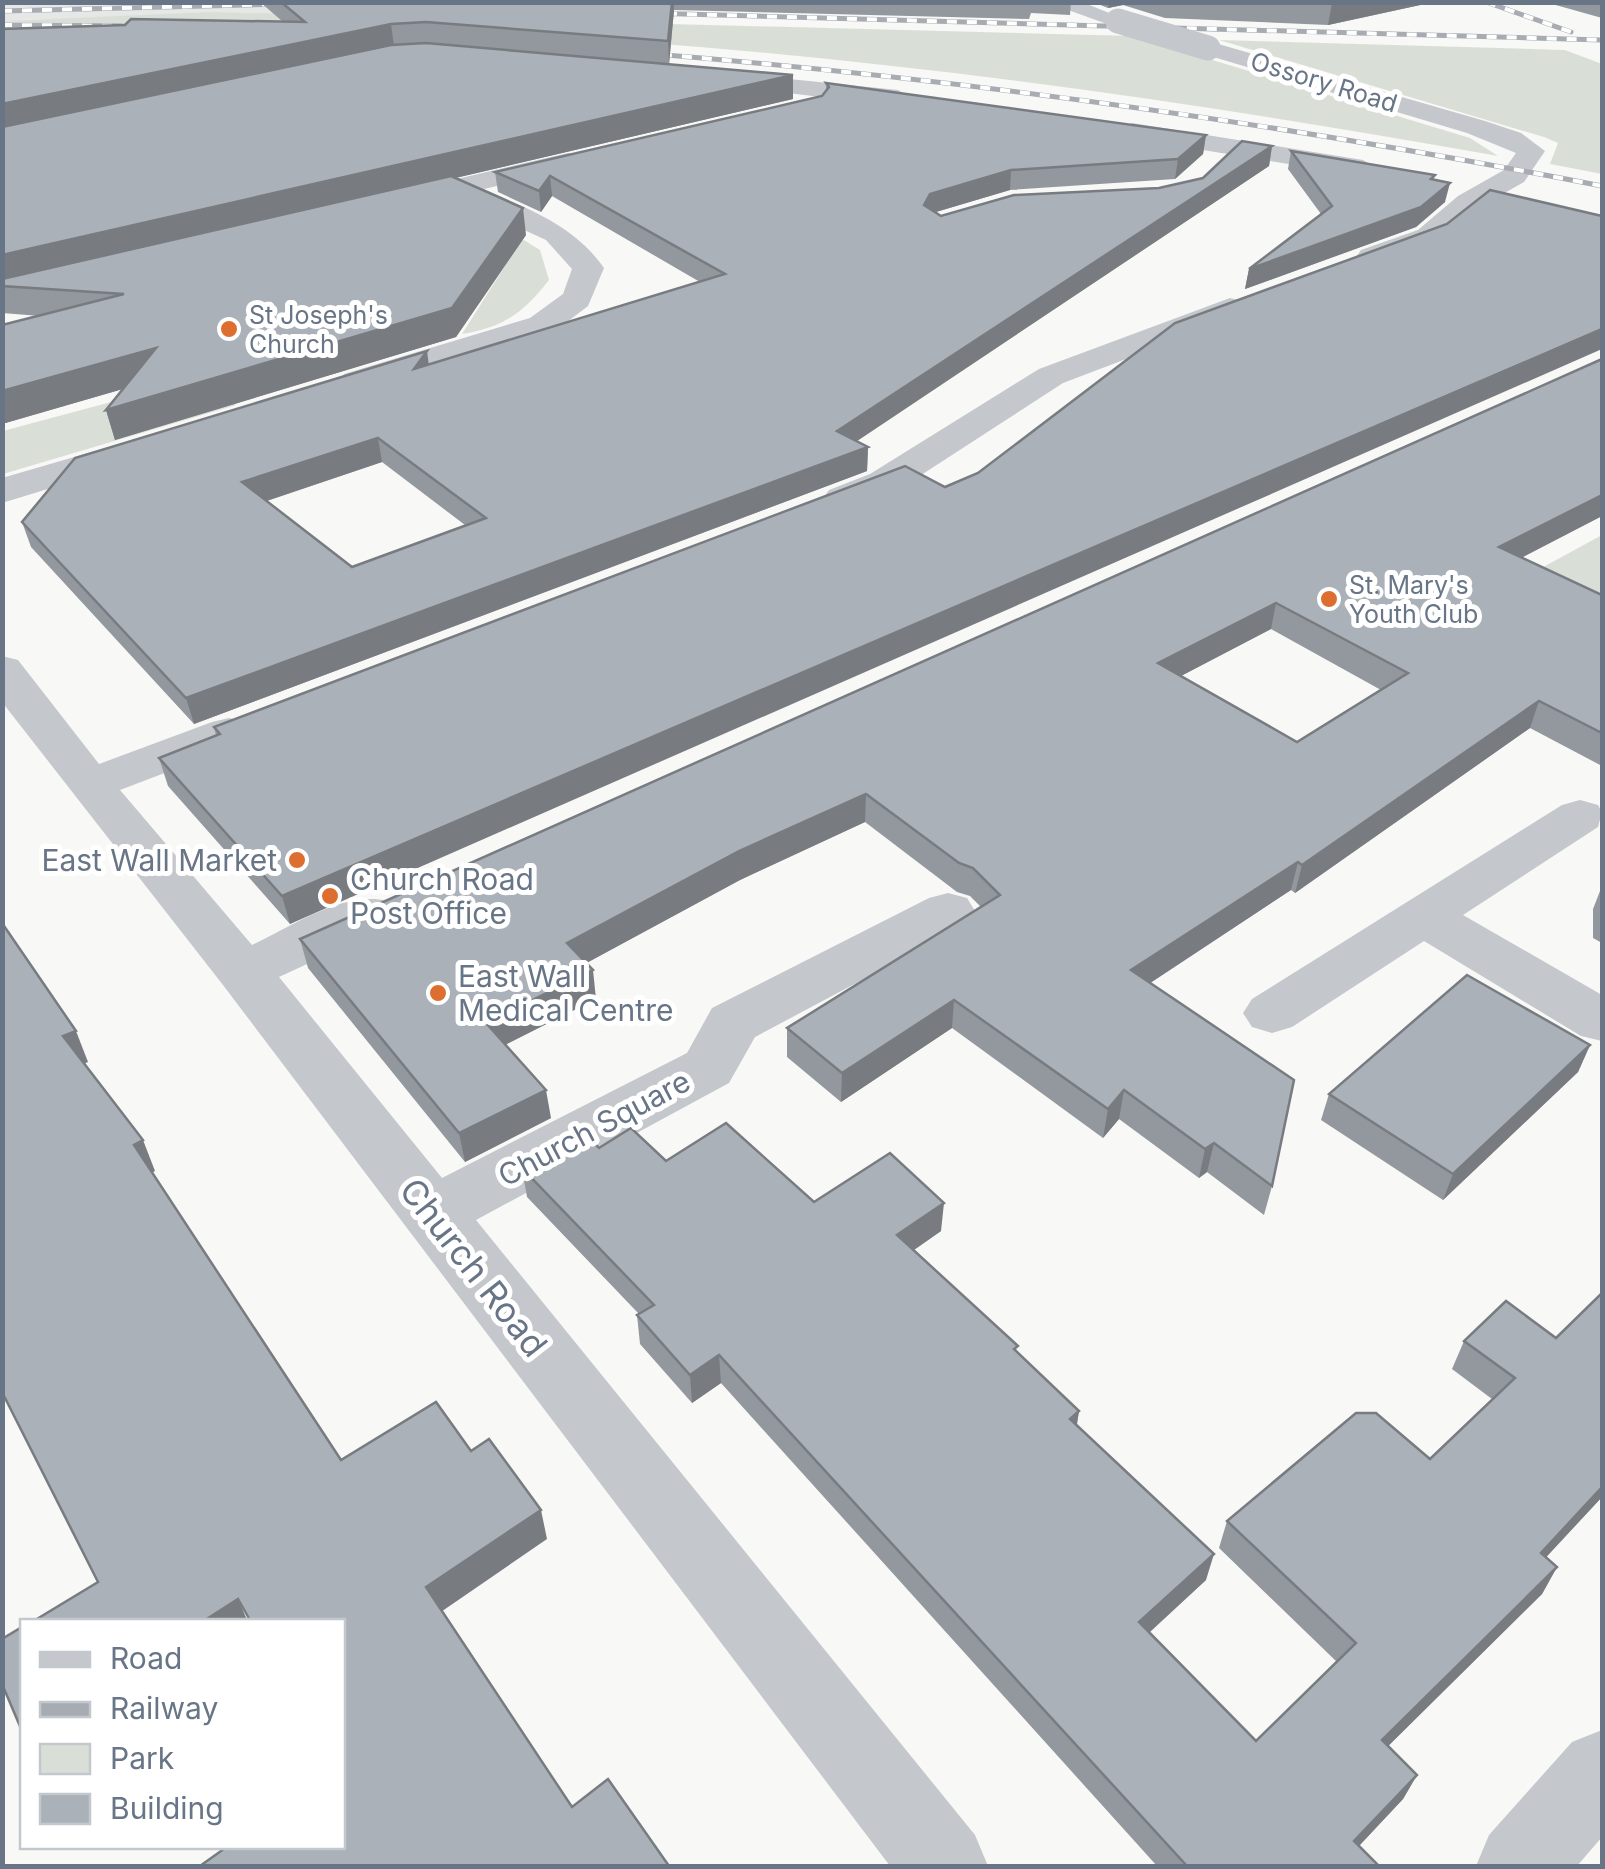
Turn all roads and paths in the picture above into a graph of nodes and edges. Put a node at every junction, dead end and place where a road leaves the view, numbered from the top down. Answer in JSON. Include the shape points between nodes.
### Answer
{"nodes":[{"id":1,"x":1056,"y":2,"type":"edge"},
{"id":2,"x":693,"y":77,"type":"edge"},
{"id":3,"x":842,"y":93,"type":"junction"},
{"id":4,"x":918,"y":101,"type":"edge"},
{"id":5,"x":772,"y":114,"type":"edge"},
{"id":6,"x":1096,"y":125,"type":"edge"},
{"id":7,"x":1234,"y":146,"type":"junction"},
{"id":8,"x":602,"y":153,"type":"edge"},
{"id":9,"x":1212,"y":170,"type":"edge"},
{"id":10,"x":1399,"y":174,"type":"edge"},
{"id":11,"x":1453,"y":183,"type":"edge"},
{"id":12,"x":457,"y":188,"type":"junction"},
{"id":13,"x":1488,"y":190,"type":"junction"},
{"id":14,"x":1526,"y":199,"type":"edge"},
{"id":15,"x":362,"y":210,"type":"edge"},
{"id":16,"x":1336,"y":270,"type":"edge"},
{"id":17,"x":1263,"y":296,"type":"edge"},
{"id":18,"x":319,"y":394,"type":"edge"},
{"id":19,"x":170,"y":440,"type":"edge"},
{"id":20,"x":2,"y":491,"type":"edge"},
{"id":21,"x":810,"y":511,"type":"edge"},
{"id":22,"x":2,"y":670,"type":"edge"},
{"id":23,"x":273,"y":715,"type":"edge"},
{"id":24,"x":88,"y":785,"type":"junction"},
{"id":25,"x":1580,"y":816,"type":"dead end"},
{"id":26,"x":409,"y":896,"type":"edge"},
{"id":27,"x":948,"y":911,"type":"dead end"},
{"id":28,"x":1426,"y":918,"type":"junction"},
{"id":29,"x":243,"y":970,"type":"junction"},
{"id":30,"x":1272,"y":1013,"type":"dead end"},
{"id":31,"x":1602,"y":1021,"type":"edge"},
{"id":32,"x":432,"y":1212,"type":"junction"},
{"id":33,"x":1602,"y":1772,"type":"edge"},
{"id":34,"x":944,"y":1866,"type":"edge"},
{"id":35,"x":1520,"y":1866,"type":"edge"}],
"edges":[{"from":1,"to":13,"type":"street","name":"Ossory Road","bridge":true,"via":[[1526,145],[1530,158]]},
{"from":2,"to":3,"type":"street"},
{"from":3,"to":4,"type":"street"},
{"from":3,"to":5,"type":"street","via":[[820,105]]},
{"from":6,"to":7,"type":"street"},
{"from":7,"to":9,"type":"street"},
{"from":7,"to":10,"type":"street"},
{"from":8,"to":12,"type":"street"},
{"from":11,"to":13,"type":"street"},
{"from":12,"to":15,"type":"street"},
{"from":12,"to":18,"type":"street","via":[[557,234],[588,268],[577,299],[542,325]]},
{"from":13,"to":14,"type":"street"},
{"from":13,"to":16,"type":"street","via":[[1428,236]]},
{"from":17,"to":21,"type":"street","via":[[1051,376],[884,482]]},
{"from":19,"to":20,"type":"street"},
{"from":22,"to":24,"type":"street","name":"Church Road"},
{"from":23,"to":24,"type":"street"},
{"from":24,"to":29,"type":"street","name":"Church Road"},
{"from":25,"to":28,"type":"street"},
{"from":26,"to":29,"type":"street"},
{"from":27,"to":32,"type":"street","name":"Church Square","via":[[733,1023],[708,1068]]},
{"from":28,"to":30,"type":"street"},
{"from":28,"to":31,"type":"street"},
{"from":29,"to":32,"type":"street","name":"Church Road"},
{"from":32,"to":34,"type":"street","name":"Church Road"},
{"from":33,"to":35,"type":"street"}]}
